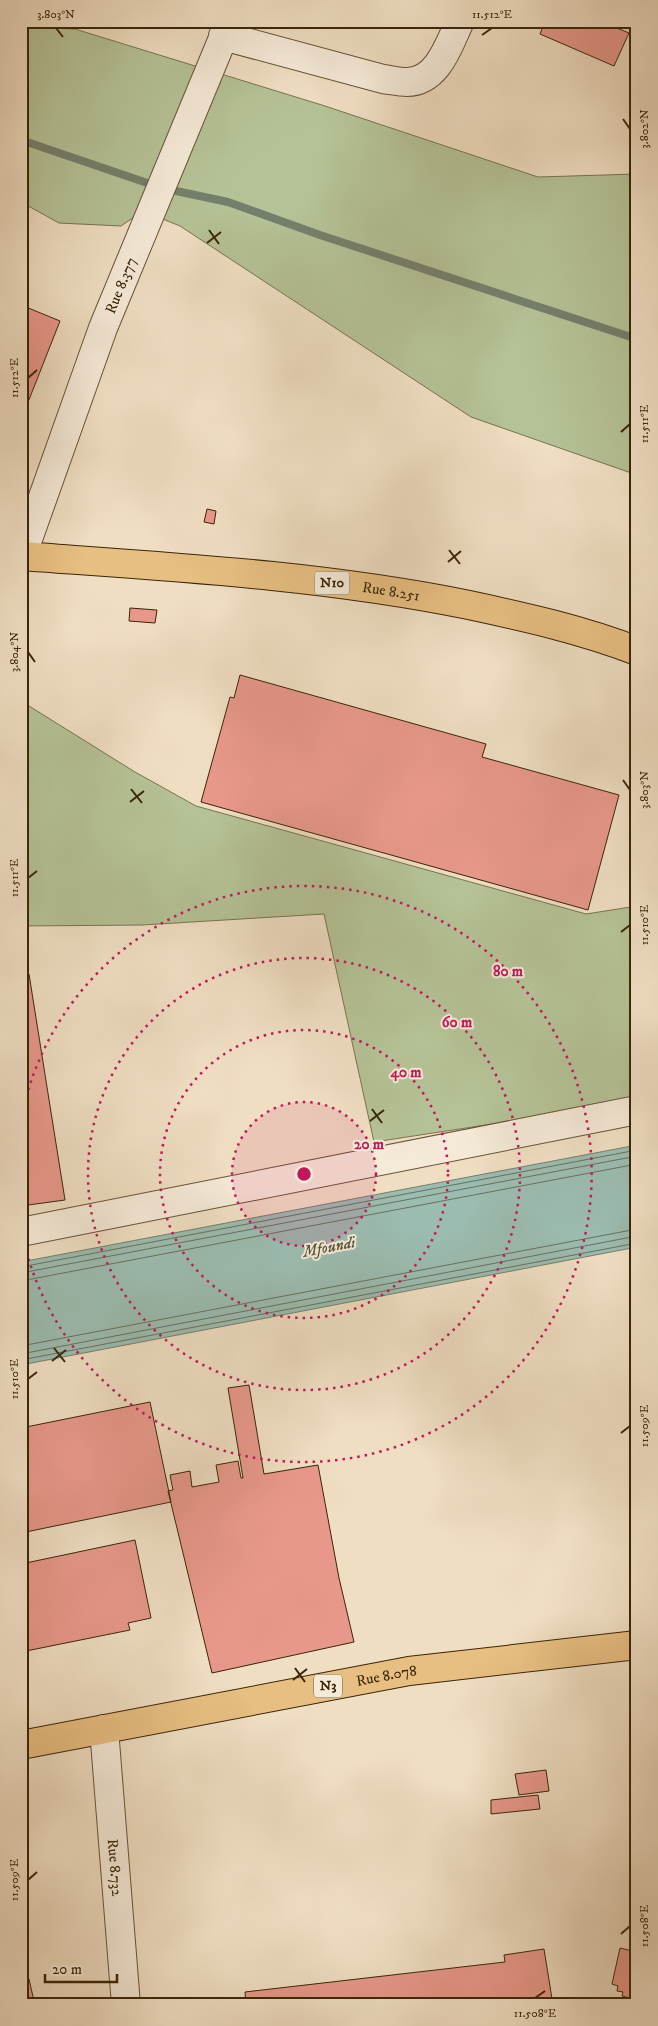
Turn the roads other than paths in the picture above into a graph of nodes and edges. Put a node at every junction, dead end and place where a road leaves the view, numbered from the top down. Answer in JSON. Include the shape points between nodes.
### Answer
{"nodes":[{"id":1,"x":460,"y":21,"type":"edge"},
{"id":2,"x":227,"y":28,"type":"edge"},
{"id":3,"x":21,"y":556,"type":"edge"},
{"id":4,"x":637,"y":651,"type":"edge"},
{"id":5,"x":637,"y":1110,"type":"edge"},
{"id":6,"x":21,"y":1232,"type":"edge"},
{"id":7,"x":637,"y":1645,"type":"edge"},
{"id":8,"x":104,"y":1729,"type":"junction"},
{"id":9,"x":21,"y":1745,"type":"edge"},
{"id":10,"x":126,"y":2005,"type":"edge"}],
"edges":[{"from":1,"to":2,"type":"street","via":[[438,66],[425,78],[408,82],[384,79]]},
{"from":2,"to":3,"type":"street","name":"Rue 8.377","via":[[103,328]]},
{"from":3,"to":4,"type":"highway","name":"Rue 8.251","number":"N10","via":[[286,576],[404,592],[522,616]]},
{"from":5,"to":6,"type":"street"},
{"from":7,"to":8,"type":"highway","name":"Rue 8.078","number":"N3","via":[[409,1671]]},
{"from":8,"to":9,"type":"highway","name":"Rue 8.078","number":"N3"},
{"from":8,"to":10,"type":"street","name":"Rue 8.732"}]}
